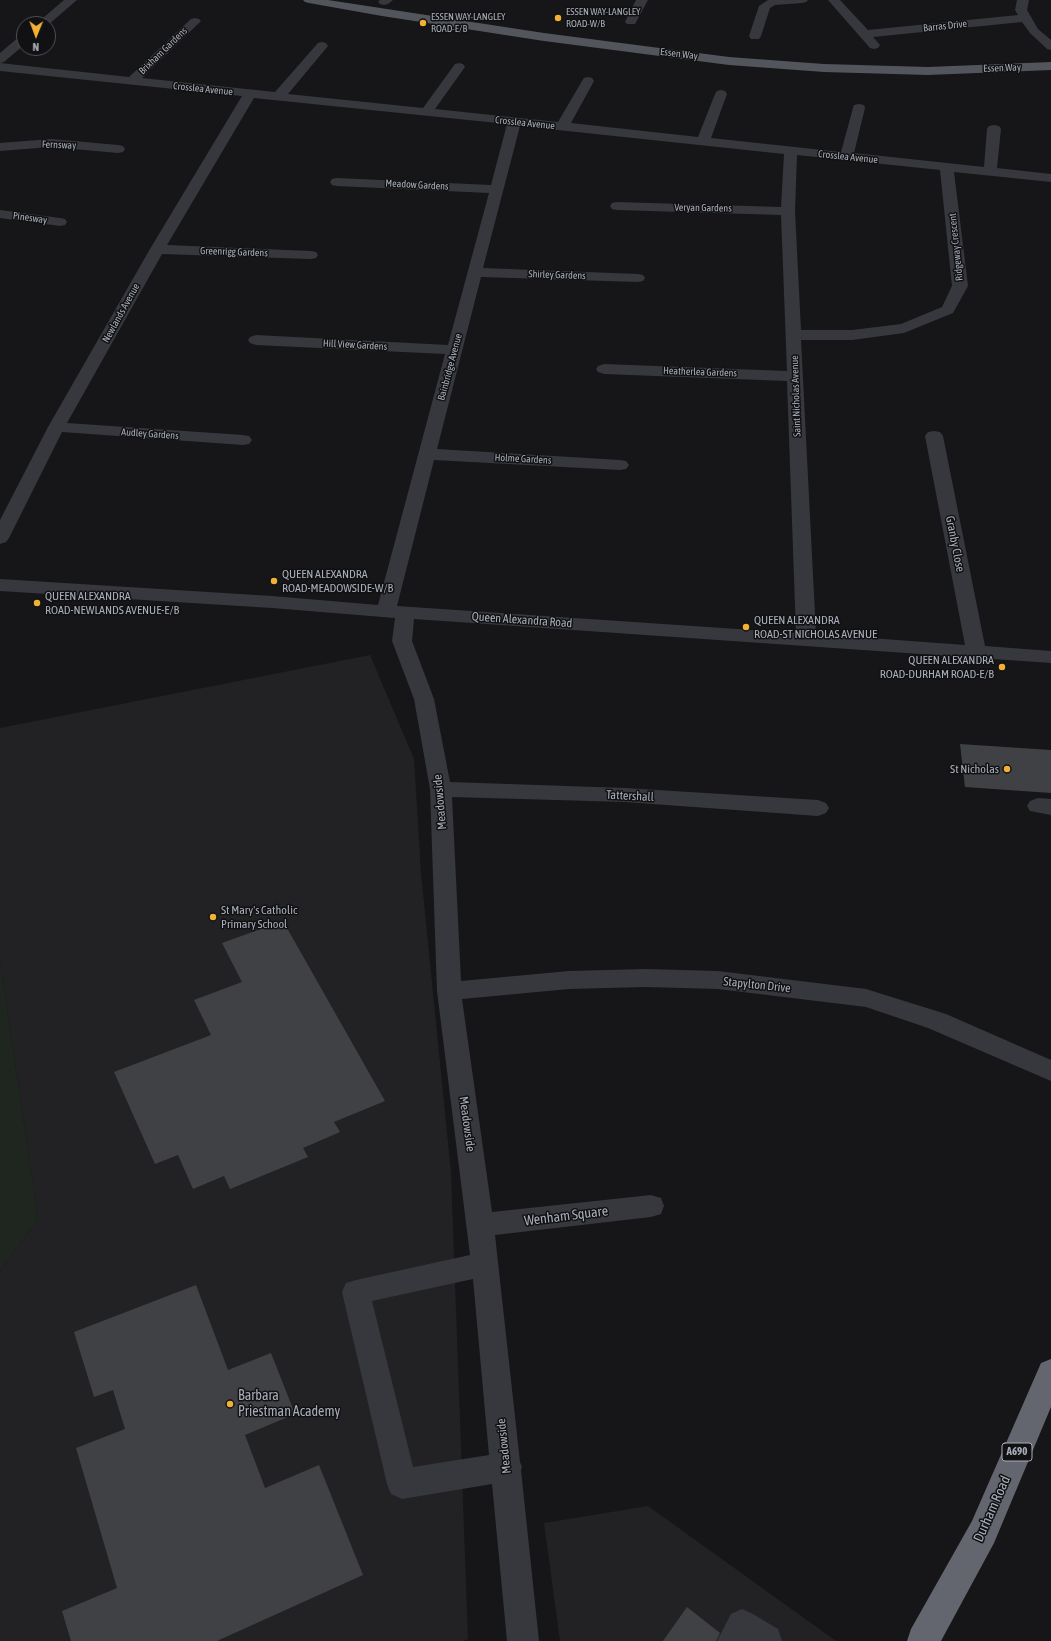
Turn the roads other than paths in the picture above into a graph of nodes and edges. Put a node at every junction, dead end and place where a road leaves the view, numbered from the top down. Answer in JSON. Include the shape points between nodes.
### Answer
{"nodes":[{"id":1,"x":71,"y":0,"type":"edge"},
{"id":2,"x":309,"y":0,"type":"edge"},
{"id":3,"x":369,"y":0,"type":"edge"},
{"id":4,"x":642,"y":0,"type":"edge"},
{"id":5,"x":802,"y":0,"type":"edge"},
{"id":6,"x":834,"y":0,"type":"edge"},
{"id":7,"x":1023,"y":0,"type":"edge"},
{"id":8,"x":386,"y":1,"type":"edge"},
{"id":9,"x":52,"y":16,"type":"edge"},
{"id":10,"x":1025,"y":18,"type":"junction"},
{"id":11,"x":195,"y":21,"type":"dead end"},
{"id":12,"x":631,"y":22,"type":"dead end"},
{"id":13,"x":865,"y":34,"type":"junction"},
{"id":14,"x":755,"y":36,"type":"dead end"},
{"id":15,"x":16,"y":46,"type":"edge"},
{"id":16,"x":322,"y":46,"type":"dead end"},
{"id":17,"x":1051,"y":46,"type":"edge"},
{"id":18,"x":876,"y":48,"type":"dead end"},
{"id":19,"x":0,"y":59,"type":"edge"},
{"id":20,"x":1051,"y":59,"type":"edge"},
{"id":21,"x":1051,"y":66,"type":"edge"},
{"id":22,"x":459,"y":67,"type":"dead end"},
{"id":23,"x":0,"y":68,"type":"edge"},
{"id":24,"x":588,"y":81,"type":"dead end"},
{"id":25,"x":131,"y":82,"type":"junction"},
{"id":26,"x":250,"y":94,"type":"junction"},
{"id":27,"x":721,"y":94,"type":"dead end"},
{"id":28,"x":278,"y":97,"type":"junction"},
{"id":29,"x":859,"y":108,"type":"dead end"},
{"id":30,"x":426,"y":113,"type":"junction"},
{"id":31,"x":514,"y":122,"type":"junction"},
{"id":32,"x":562,"y":127,"type":"junction"},
{"id":33,"x":994,"y":129,"type":"dead end"},
{"id":34,"x":703,"y":142,"type":"junction"},
{"id":35,"x":0,"y":147,"type":"edge"},
{"id":36,"x":118,"y":149,"type":"dead end"},
{"id":37,"x":791,"y":151,"type":"junction"},
{"id":38,"x":846,"y":157,"type":"junction"},
{"id":39,"x":947,"y":168,"type":"junction"},
{"id":40,"x":990,"y":172,"type":"junction"},
{"id":41,"x":1051,"y":178,"type":"edge"},
{"id":42,"x":337,"y":182,"type":"dead end"},
{"id":43,"x":497,"y":189,"type":"junction"},
{"id":44,"x":617,"y":206,"type":"dead end"},
{"id":45,"x":788,"y":211,"type":"junction"},
{"id":46,"x":0,"y":214,"type":"edge"},
{"id":47,"x":60,"y":222,"type":"dead end"},
{"id":48,"x":157,"y":249,"type":"junction"},
{"id":49,"x":311,"y":255,"type":"dead end"},
{"id":50,"x":475,"y":272,"type":"junction"},
{"id":51,"x":638,"y":278,"type":"dead end"},
{"id":52,"x":794,"y":335,"type":"junction"},
{"id":53,"x":256,"y":340,"type":"dead end"},
{"id":54,"x":454,"y":350,"type":"junction"},
{"id":55,"x":604,"y":368,"type":"dead end"},
{"id":56,"x":796,"y":376,"type":"junction"},
{"id":57,"x":56,"y":427,"type":"junction"},
{"id":58,"x":934,"y":436,"type":"dead end"},
{"id":59,"x":243,"y":440,"type":"dead end"},
{"id":60,"x":427,"y":454,"type":"junction"},
{"id":61,"x":620,"y":465,"type":"dead end"},
{"id":62,"x":0,"y":538,"type":"edge"},
{"id":63,"x":0,"y":585,"type":"edge"},
{"id":64,"x":395,"y":612,"type":"junction"},
{"id":65,"x":806,"y":640,"type":"junction"},
{"id":66,"x":976,"y":652,"type":"junction"},
{"id":67,"x":1049,"y":658,"type":"edge"},
{"id":68,"x":442,"y":789,"type":"junction"},
{"id":69,"x":818,"y":808,"type":"dead end"},
{"id":70,"x":449,"y":991,"type":"junction"},
{"id":71,"x":1051,"y":1071,"type":"edge"},
{"id":72,"x":651,"y":1206,"type":"dead end"},
{"id":73,"x":480,"y":1226,"type":"junction"},
{"id":74,"x":485,"y":1264,"type":"junction"},
{"id":75,"x":1051,"y":1372,"type":"edge"},
{"id":76,"x":507,"y":1467,"type":"junction"},
{"id":77,"x":524,"y":1641,"type":"edge"},
{"id":78,"x":732,"y":1641,"type":"edge"},
{"id":79,"x":766,"y":1641,"type":"edge"},
{"id":80,"x":923,"y":1641,"type":"edge"}],
"edges":[{"from":1,"to":9,"type":"street"},
{"from":2,"to":21,"type":"main road","name":"Essen Way","via":[[544,37],[728,61],[824,68],[928,71]]},
{"from":3,"to":8,"type":"main road","name":"Essen Way"},
{"from":4,"to":12,"type":"street"},
{"from":5,"to":14,"type":"street","via":[[773,2],[766,6]]},
{"from":6,"to":13,"type":"street"},
{"from":7,"to":10,"type":"street","via":[[1021,10]]},
{"from":8,"to":20,"type":"main road","name":"Essen Way","via":[[458,16],[568,32],[748,53],[911,62]]},
{"from":10,"to":13,"type":"street","name":"Barras Drive"},
{"from":10,"to":17,"type":"street","via":[[1034,31]]},
{"from":11,"to":25,"type":"street","name":"Brixham Gardens"},
{"from":13,"to":18,"type":"street"},
{"from":15,"to":19,"type":"street"},
{"from":16,"to":28,"type":"street"},
{"from":22,"to":30,"type":"street"},
{"from":23,"to":25,"type":"street","name":"Crosslea Avenue"},
{"from":24,"to":32,"type":"street"},
{"from":25,"to":26,"type":"street","name":"Crosslea Avenue"},
{"from":26,"to":28,"type":"street","name":"Crosslea Avenue"},
{"from":26,"to":48,"type":"street","name":"Newlands Avenue"},
{"from":27,"to":34,"type":"street"},
{"from":28,"to":30,"type":"street","name":"Crosslea Avenue"},
{"from":29,"to":38,"type":"street"},
{"from":30,"to":31,"type":"street","name":"Crosslea Avenue"},
{"from":31,"to":32,"type":"street","name":"Crosslea Avenue"},
{"from":31,"to":43,"type":"street","name":"Bainbridge Avenue"},
{"from":32,"to":34,"type":"street","name":"Crosslea Avenue"},
{"from":33,"to":40,"type":"street"},
{"from":34,"to":37,"type":"street","name":"Crosslea Avenue"},
{"from":35,"to":36,"type":"street","name":"Fernsway","via":[[51,143]]},
{"from":37,"to":38,"type":"street","name":"Crosslea Avenue"},
{"from":37,"to":45,"type":"street","name":"Saint Nicholas Avenue"},
{"from":38,"to":39,"type":"street","name":"Crosslea Avenue"},
{"from":39,"to":40,"type":"street","name":"Crosslea Avenue"},
{"from":39,"to":52,"type":"street","name":"Ridgeway Crescent","via":[[960,286],[948,310],[904,328],[852,335]]},
{"from":40,"to":41,"type":"street","name":"Crosslea Avenue"},
{"from":42,"to":43,"type":"street","name":"Meadow Gardens"},
{"from":43,"to":50,"type":"street","name":"Bainbridge Avenue"},
{"from":44,"to":45,"type":"street","name":"Veryan Gardens"},
{"from":45,"to":52,"type":"street","name":"Saint Nicholas Avenue"},
{"from":46,"to":47,"type":"street","name":"Pinesway"},
{"from":48,"to":49,"type":"street","name":"Greenrigg Gardens"},
{"from":48,"to":57,"type":"street","name":"Newlands Avenue"},
{"from":50,"to":51,"type":"street","name":"Shirley Gardens"},
{"from":50,"to":54,"type":"street","name":"Bainbridge Avenue"},
{"from":52,"to":56,"type":"street","name":"Saint Nicholas Avenue"},
{"from":53,"to":54,"type":"street","name":"Hill View Gardens"},
{"from":54,"to":60,"type":"street","name":"Bainbridge Avenue"},
{"from":55,"to":56,"type":"street","name":"Heatherlea Gardens"},
{"from":56,"to":65,"type":"street","name":"Saint Nicholas Avenue"},
{"from":57,"to":59,"type":"street","name":"Audley Gardens"},
{"from":57,"to":62,"type":"street","name":"Newlands Avenue"},
{"from":58,"to":66,"type":"street","name":"Granby Close"},
{"from":60,"to":61,"type":"street","name":"Holme Gardens"},
{"from":60,"to":64,"type":"street","name":"Bainbridge Avenue"},
{"from":63,"to":64,"type":"street","name":"Queen Alexandra Road"},
{"from":64,"to":65,"type":"street","name":"Queen Alexandra Road"},
{"from":64,"to":68,"type":"street","name":"Meadowside","via":[[402,641],[424,699]]},
{"from":65,"to":66,"type":"street","name":"Queen Alexandra Road"},
{"from":66,"to":67,"type":"street","name":"Queen Alexandra Road"},
{"from":68,"to":69,"type":"street","name":"Tattershall","via":[[625,796]]},
{"from":68,"to":70,"type":"street","name":"Meadowside"},
{"from":70,"to":71,"type":"street","name":"Stapylton Drive","via":[[568,980],[645,978],[718,980],[866,998],[937,1021]]},
{"from":70,"to":73,"type":"street","name":"Meadowside"},
{"from":72,"to":73,"type":"street","name":"Wenham Square"},
{"from":73,"to":74,"type":"street","name":"Meadowside"},
{"from":74,"to":76,"type":"street","name":"Meadowside"},
{"from":74,"to":76,"type":"street","via":[[356,1292],[402,1484]]},
{"from":75,"to":80,"type":"highway","name":"Durham Road","number":"A690","via":[[983,1532]]},
{"from":76,"to":77,"type":"street","name":"Meadowside"},
{"from":78,"to":79,"type":"street","via":[[742,1625]]}]}
